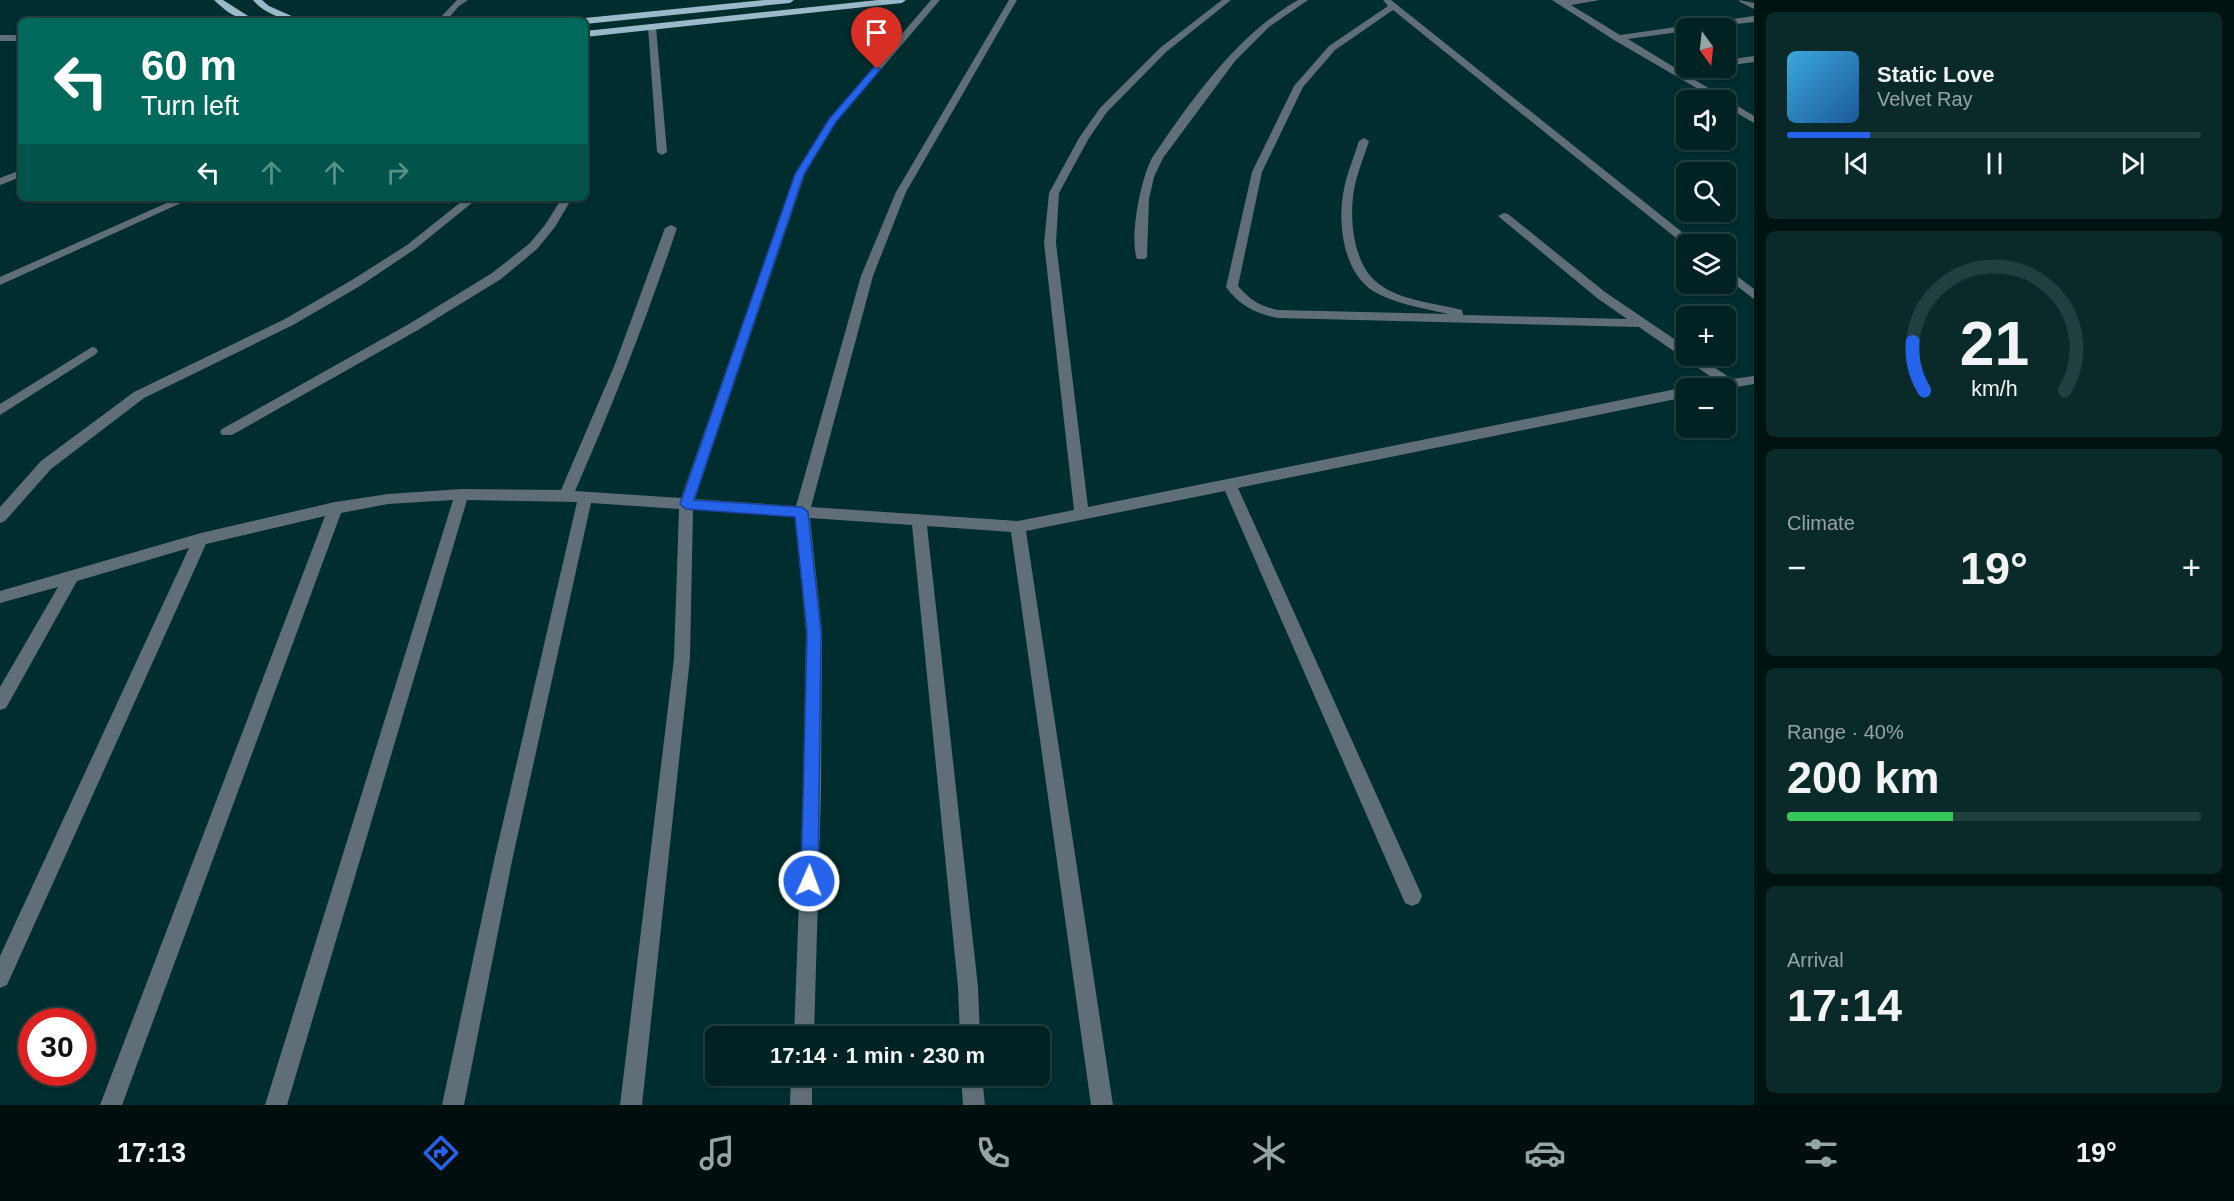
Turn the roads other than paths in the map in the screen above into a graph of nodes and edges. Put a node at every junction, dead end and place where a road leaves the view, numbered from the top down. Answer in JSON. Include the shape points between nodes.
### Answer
{"nodes":[{"id":1,"x":218,"y":0,"type":"edge"},
{"id":2,"x":257,"y":0,"type":"edge"},
{"id":3,"x":464,"y":0,"type":"edge"},
{"id":4,"x":738,"y":0,"type":"edge"},
{"id":5,"x":790,"y":0,"type":"edge"},
{"id":6,"x":902,"y":0,"type":"edge"},
{"id":7,"x":936,"y":0,"type":"edge"},
{"id":8,"x":1012,"y":0,"type":"edge"},
{"id":9,"x":1227,"y":0,"type":"edge"},
{"id":10,"x":1304,"y":0,"type":"edge"},
{"id":11,"x":1596,"y":0,"type":"edge"},
{"id":12,"x":1743,"y":0,"type":"edge"},
{"id":13,"x":1559,"y":2,"type":"edge"},
{"id":14,"x":1389,"y":3,"type":"edge"},
{"id":15,"x":1754,"y":6,"type":"edge"},
{"id":16,"x":728,"y":7,"type":"junction"},
{"id":17,"x":246,"y":18,"type":"edge"},
{"id":18,"x":291,"y":18,"type":"edge"},
{"id":19,"x":444,"y":18,"type":"edge"},
{"id":20,"x":1754,"y":19,"type":"edge"},
{"id":21,"x":588,"y":21,"type":"edge"},
{"id":22,"x":652,"y":27,"type":"junction"},
{"id":23,"x":588,"y":34,"type":"edge"},
{"id":24,"x":0,"y":38,"type":"edge"},
{"id":25,"x":18,"y":38,"type":"edge"},
{"id":26,"x":1617,"y":38,"type":"junction"},
{"id":27,"x":1754,"y":59,"type":"edge"},
{"id":28,"x":1736,"y":61,"type":"edge"},
{"id":29,"x":1673,"y":69,"type":"junction"},
{"id":30,"x":1676,"y":69,"type":"edge"},
{"id":31,"x":1706,"y":90,"type":"edge"},
{"id":32,"x":1736,"y":109,"type":"edge"},
{"id":33,"x":1754,"y":120,"type":"edge"},
{"id":34,"x":1364,"y":141,"type":"dead end"},
{"id":35,"x":662,"y":152,"type":"dead end"},
{"id":36,"x":18,"y":173,"type":"edge"},
{"id":37,"x":0,"y":182,"type":"edge"},
{"id":38,"x":180,"y":201,"type":"edge"},
{"id":39,"x":469,"y":201,"type":"edge"},
{"id":40,"x":565,"y":201,"type":"edge"},
{"id":41,"x":1504,"y":216,"type":"dead end"},
{"id":42,"x":671,"y":228,"type":"dead end"},
{"id":43,"x":1678,"y":234,"type":"edge"},
{"id":44,"x":1141,"y":257,"type":"dead end"},
{"id":45,"x":0,"y":281,"type":"edge"},
{"id":46,"x":1736,"y":281,"type":"edge"},
{"id":47,"x":1754,"y":295,"type":"edge"},
{"id":48,"x":1480,"y":319,"type":"junction"},
{"id":49,"x":1642,"y":323,"type":"junction"},
{"id":50,"x":1676,"y":346,"type":"edge"},
{"id":51,"x":92,"y":351,"type":"dead end"},
{"id":52,"x":1705,"y":366,"type":"edge"},
{"id":53,"x":1722,"y":378,"type":"edge"},
{"id":54,"x":1754,"y":380,"type":"edge"},
{"id":55,"x":1736,"y":382,"type":"edge"},
{"id":56,"x":1676,"y":394,"type":"edge"},
{"id":57,"x":0,"y":410,"type":"edge"},
{"id":58,"x":226,"y":432,"type":"dead end"},
{"id":59,"x":1229,"y":484,"type":"junction"},
{"id":60,"x":462,"y":494,"type":"junction"},
{"id":61,"x":566,"y":496,"type":"junction"},
{"id":62,"x":585,"y":497,"type":"junction"},
{"id":63,"x":686,"y":504,"type":"junction"},
{"id":64,"x":335,"y":508,"type":"junction"},
{"id":65,"x":802,"y":512,"type":"junction"},
{"id":66,"x":1083,"y":514,"type":"junction"},
{"id":67,"x":0,"y":517,"type":"edge"},
{"id":68,"x":919,"y":520,"type":"junction"},
{"id":69,"x":1018,"y":526,"type":"junction"},
{"id":70,"x":201,"y":539,"type":"junction"},
{"id":71,"x":72,"y":576,"type":"junction"},
{"id":72,"x":0,"y":597,"type":"edge"},
{"id":73,"x":0,"y":703,"type":"edge"},
{"id":74,"x":1412,"y":896,"type":"dead end"},
{"id":75,"x":0,"y":978,"type":"edge"},
{"id":76,"x":804,"y":1026,"type":"edge"},
{"id":77,"x":970,"y":1026,"type":"edge"},
{"id":78,"x":802,"y":1086,"type":"edge"},
{"id":79,"x":973,"y":1086,"type":"edge"},
{"id":80,"x":111,"y":1105,"type":"edge"},
{"id":81,"x":276,"y":1105,"type":"edge"},
{"id":82,"x":453,"y":1105,"type":"edge"},
{"id":83,"x":631,"y":1105,"type":"edge"},
{"id":84,"x":801,"y":1105,"type":"edge"},
{"id":85,"x":974,"y":1105,"type":"edge"},
{"id":86,"x":1102,"y":1105,"type":"edge"}],
"edges":[{"from":1,"to":17,"type":"main road"},
{"from":2,"to":18,"type":"main road"},
{"from":3,"to":19,"type":"street"},
{"from":4,"to":16,"type":"street"},
{"from":5,"to":16,"type":"main road"},
{"from":6,"to":22,"type":"main road"},
{"from":7,"to":63,"type":"street","via":[[832,121],[800,174]]},
{"from":8,"to":65,"type":"street","via":[[901,192],[867,276]]},
{"from":9,"to":66,"type":"street","via":[[1163,50],[1103,110],[1054,192],[1050,243]]},
{"from":10,"to":44,"type":"street","via":[[1285,9],[1255,35],[1182,123],[1153,166],[1142,215]]},
{"from":11,"to":13,"type":"street"},
{"from":12,"to":15,"type":"street"},
{"from":13,"to":26,"type":"street"},
{"from":14,"to":43,"type":"street"},
{"from":14,"to":48,"type":"street","via":[[1332,48],[1299,87],[1257,172],[1232,287],[1243,301],[1260,311],[1278,314]]},
{"from":16,"to":21,"type":"main road"},
{"from":20,"to":26,"type":"street"},
{"from":22,"to":23,"type":"main road"},
{"from":22,"to":35,"type":"street"},
{"from":24,"to":25,"type":"street"},
{"from":26,"to":29,"type":"street"},
{"from":27,"to":28,"type":"street"},
{"from":29,"to":30,"type":"street"},
{"from":29,"to":31,"type":"street"},
{"from":32,"to":33,"type":"street"},
{"from":34,"to":48,"type":"street","via":[[1349,191],[1348,222],[1351,249],[1362,273],[1387,293]]},
{"from":36,"to":37,"type":"street"},
{"from":38,"to":45,"type":"street"},
{"from":39,"to":67,"type":"street","via":[[411,247],[356,283],[289,322],[139,395],[46,465]]},
{"from":40,"to":58,"type":"street","via":[[551,226],[527,253],[461,299]]},
{"from":41,"to":49,"type":"street"},
{"from":42,"to":61,"type":"street","via":[[608,404]]},
{"from":46,"to":47,"type":"street"},
{"from":48,"to":49,"type":"street"},
{"from":49,"to":50,"type":"street"},
{"from":51,"to":57,"type":"street"},
{"from":52,"to":53,"type":"street"},
{"from":54,"to":55,"type":"street"},
{"from":56,"to":59,"type":"street"},
{"from":59,"to":66,"type":"street"},
{"from":59,"to":74,"type":"street"},
{"from":60,"to":61,"type":"street"},
{"from":60,"to":64,"type":"street","via":[[388,499]]},
{"from":60,"to":81,"type":"street"},
{"from":61,"to":62,"type":"street"},
{"from":62,"to":63,"type":"street"},
{"from":62,"to":82,"type":"street"},
{"from":63,"to":65,"type":"street"},
{"from":63,"to":83,"type":"street","via":[[682,658]]},
{"from":64,"to":70,"type":"street"},
{"from":64,"to":80,"type":"street"},
{"from":65,"to":68,"type":"street"},
{"from":65,"to":76,"type":"street","via":[[814,632]]},
{"from":66,"to":69,"type":"street"},
{"from":68,"to":69,"type":"street"},
{"from":68,"to":77,"type":"street"},
{"from":69,"to":86,"type":"street"},
{"from":70,"to":71,"type":"street"},
{"from":70,"to":75,"type":"street"},
{"from":71,"to":72,"type":"street"},
{"from":71,"to":73,"type":"street"},
{"from":78,"to":84,"type":"street"},
{"from":79,"to":85,"type":"street"}]}
